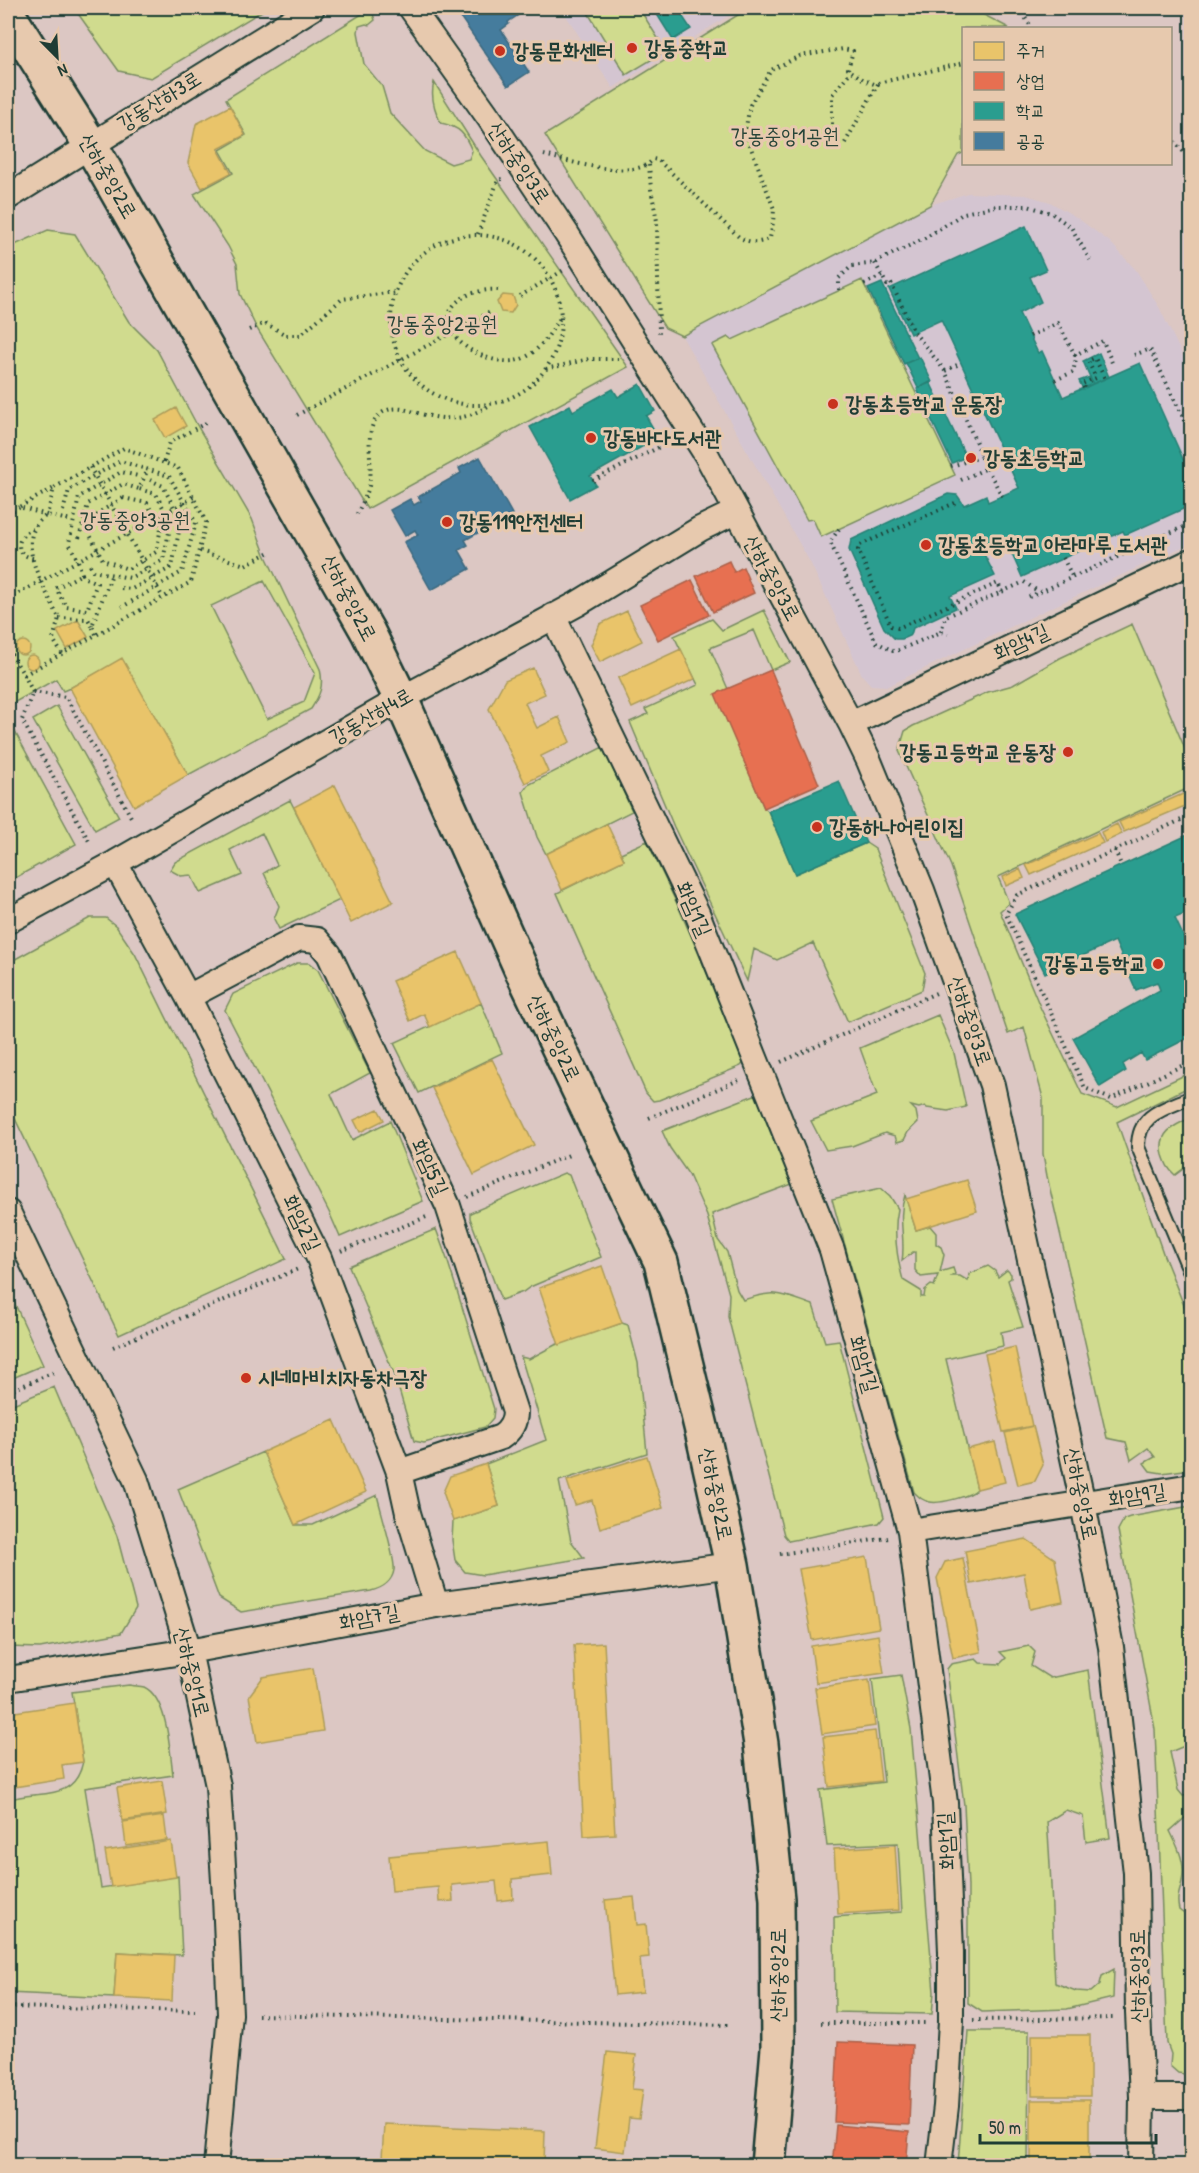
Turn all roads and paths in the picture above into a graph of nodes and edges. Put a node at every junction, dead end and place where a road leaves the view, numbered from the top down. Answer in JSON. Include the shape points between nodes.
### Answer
{"nodes":[{"id":1,"x":312,"y":8,"type":"edge"},
{"id":2,"x":411,"y":8,"type":"edge"},
{"id":3,"x":1018,"y":8,"type":"edge"},
{"id":4,"x":8,"y":14,"type":"edge"},
{"id":5,"x":1031,"y":27,"type":"edge"},
{"id":6,"x":962,"y":63,"type":"edge"},
{"id":7,"x":851,"y":71,"type":"junction"},
{"id":8,"x":878,"y":83,"type":"junction"},
{"id":9,"x":832,"y":130,"type":"dead end"},
{"id":10,"x":1172,"y":139,"type":"edge"},
{"id":11,"x":845,"y":143,"type":"dead end"},
{"id":12,"x":90,"y":144,"type":"junction"},
{"id":13,"x":544,"y":156,"type":"dead end"},
{"id":14,"x":1191,"y":161,"type":"edge"},
{"id":15,"x":650,"y":164,"type":"junction"},
{"id":16,"x":508,"y":176,"type":"dead end"},
{"id":17,"x":8,"y":197,"type":"edge"},
{"id":18,"x":478,"y":234,"type":"junction"},
{"id":19,"x":1090,"y":260,"type":"dead end"},
{"id":20,"x":875,"y":263,"type":"junction"},
{"id":21,"x":569,"y":267,"type":"dead end"},
{"id":22,"x":882,"y":276,"type":"junction"},
{"id":23,"x":551,"y":278,"type":"junction"},
{"id":24,"x":864,"y":284,"type":"dead end"},
{"id":25,"x":498,"y":290,"type":"dead end"},
{"id":26,"x":839,"y":290,"type":"dead end"},
{"id":27,"x":395,"y":292,"type":"junction"},
{"id":28,"x":520,"y":296,"type":"dead end"},
{"id":29,"x":492,"y":311,"type":"dead end"},
{"id":30,"x":562,"y":315,"type":"junction"},
{"id":31,"x":249,"y":330,"type":"dead end"},
{"id":32,"x":453,"y":332,"type":"junction"},
{"id":33,"x":659,"y":334,"type":"dead end"},
{"id":34,"x":1030,"y":336,"type":"dead end"},
{"id":35,"x":1075,"y":355,"type":"junction"},
{"id":36,"x":1134,"y":355,"type":"dead end"},
{"id":37,"x":621,"y":358,"type":"dead end"},
{"id":38,"x":402,"y":359,"type":"junction"},
{"id":39,"x":961,"y":363,"type":"dead end"},
{"id":40,"x":1113,"y":365,"type":"dead end"},
{"id":41,"x":547,"y":369,"type":"junction"},
{"id":42,"x":945,"y":371,"type":"junction"},
{"id":43,"x":1105,"y":379,"type":"dead end"},
{"id":44,"x":1055,"y":380,"type":"dead end"},
{"id":45,"x":1084,"y":388,"type":"dead end"},
{"id":46,"x":490,"y":405,"type":"junction"},
{"id":47,"x":297,"y":415,"type":"dead end"},
{"id":48,"x":206,"y":423,"type":"dead end"},
{"id":49,"x":691,"y":431,"type":"junction"},
{"id":50,"x":1191,"y":436,"type":"edge"},
{"id":51,"x":984,"y":456,"type":"junction"},
{"id":52,"x":164,"y":462,"type":"junction"},
{"id":53,"x":951,"y":466,"type":"dead end"},
{"id":54,"x":90,"y":467,"type":"junction"},
{"id":55,"x":987,"y":468,"type":"junction"},
{"id":56,"x":148,"y":470,"type":"junction"},
{"id":57,"x":95,"y":476,"type":"junction"},
{"id":58,"x":138,"y":476,"type":"dead end"},
{"id":59,"x":150,"y":480,"type":"dead end"},
{"id":60,"x":961,"y":480,"type":"dead end"},
{"id":61,"x":593,"y":481,"type":"dead end"},
{"id":62,"x":100,"y":484,"type":"junction"},
{"id":63,"x":54,"y":488,"type":"junction"},
{"id":64,"x":139,"y":489,"type":"junction"},
{"id":65,"x":105,"y":494,"type":"junction"},
{"id":66,"x":1002,"y":496,"type":"dead end"},
{"id":67,"x":194,"y":497,"type":"junction"},
{"id":68,"x":185,"y":502,"type":"junction"},
{"id":69,"x":955,"y":503,"type":"dead end"},
{"id":70,"x":110,"y":505,"type":"junction"},
{"id":71,"x":19,"y":507,"type":"junction"},
{"id":72,"x":174,"y":508,"type":"junction"},
{"id":73,"x":63,"y":511,"type":"dead end"},
{"id":74,"x":735,"y":512,"type":"junction"},
{"id":75,"x":165,"y":513,"type":"junction"},
{"id":76,"x":8,"y":514,"type":"edge"},
{"id":77,"x":357,"y":514,"type":"dead end"},
{"id":78,"x":47,"y":515,"type":"junction"},
{"id":79,"x":155,"y":518,"type":"junction"},
{"id":80,"x":72,"y":521,"type":"junction"},
{"id":81,"x":1191,"y":523,"type":"edge"},
{"id":82,"x":34,"y":529,"type":"junction"},
{"id":83,"x":839,"y":529,"type":"dead end"},
{"id":84,"x":127,"y":534,"type":"junction"},
{"id":85,"x":79,"y":538,"type":"dead end"},
{"id":86,"x":98,"y":550,"type":"junction"},
{"id":87,"x":200,"y":551,"type":"junction"},
{"id":88,"x":272,"y":551,"type":"dead end"},
{"id":89,"x":33,"y":558,"type":"junction"},
{"id":90,"x":1063,"y":558,"type":"dead end"},
{"id":91,"x":78,"y":561,"type":"junction"},
{"id":92,"x":142,"y":561,"type":"junction"},
{"id":93,"x":1191,"y":561,"type":"edge"},
{"id":94,"x":90,"y":565,"type":"dead end"},
{"id":95,"x":147,"y":569,"type":"junction"},
{"id":96,"x":82,"y":574,"type":"junction"},
{"id":97,"x":111,"y":574,"type":"junction"},
{"id":98,"x":152,"y":578,"type":"junction"},
{"id":99,"x":1073,"y":578,"type":"junction"},
{"id":100,"x":42,"y":580,"type":"junction"},
{"id":101,"x":157,"y":587,"type":"junction"},
{"id":102,"x":121,"y":588,"type":"dead end"},
{"id":103,"x":1002,"y":592,"type":"junction"},
{"id":104,"x":1039,"y":592,"type":"junction"},
{"id":105,"x":1029,"y":597,"type":"dead end"},
{"id":106,"x":163,"y":598,"type":"junction"},
{"id":107,"x":8,"y":600,"type":"edge"},
{"id":108,"x":122,"y":607,"type":"dead end"},
{"id":109,"x":553,"y":616,"type":"junction"},
{"id":110,"x":59,"y":618,"type":"junction"},
{"id":111,"x":92,"y":626,"type":"junction"},
{"id":112,"x":941,"y":632,"type":"junction"},
{"id":113,"x":96,"y":634,"type":"junction"},
{"id":114,"x":948,"y":634,"type":"dead end"},
{"id":115,"x":8,"y":649,"type":"edge"},
{"id":116,"x":62,"y":654,"type":"junction"},
{"id":117,"x":24,"y":675,"type":"junction"},
{"id":118,"x":33,"y":692,"type":"junction"},
{"id":119,"x":401,"y":699,"type":"junction"},
{"id":120,"x":851,"y":724,"type":"junction"},
{"id":121,"x":1191,"y":815,"type":"edge"},
{"id":122,"x":131,"y":817,"type":"dead end"},
{"id":123,"x":89,"y":841,"type":"dead end"},
{"id":124,"x":1115,"y":850,"type":"junction"},
{"id":125,"x":115,"y":863,"type":"junction"},
{"id":126,"x":1121,"y":865,"type":"dead end"},
{"id":127,"x":8,"y":921,"type":"edge"},
{"id":128,"x":939,"y":992,"type":"dead end"},
{"id":129,"x":188,"y":997,"type":"junction"},
{"id":130,"x":1191,"y":1061,"type":"edge"},
{"id":131,"x":775,"y":1064,"type":"dead end"},
{"id":132,"x":743,"y":1079,"type":"dead end"},
{"id":133,"x":1191,"y":1097,"type":"edge"},
{"id":134,"x":649,"y":1118,"type":"dead end"},
{"id":135,"x":569,"y":1155,"type":"dead end"},
{"id":136,"x":460,"y":1200,"type":"dead end"},
{"id":137,"x":8,"y":1212,"type":"edge"},
{"id":138,"x":435,"y":1213,"type":"dead end"},
{"id":139,"x":336,"y":1253,"type":"dead end"},
{"id":140,"x":298,"y":1269,"type":"dead end"},
{"id":141,"x":1191,"y":1277,"type":"edge"},
{"id":142,"x":113,"y":1347,"type":"dead end"},
{"id":143,"x":54,"y":1372,"type":"dead end"},
{"id":144,"x":8,"y":1392,"type":"edge"},
{"id":145,"x":399,"y":1472,"type":"junction"},
{"id":146,"x":1191,"y":1486,"type":"edge"},
{"id":147,"x":1083,"y":1504,"type":"junction"},
{"id":148,"x":899,"y":1534,"type":"junction"},
{"id":149,"x":780,"y":1554,"type":"dead end"},
{"id":150,"x":732,"y":1565,"type":"junction"},
{"id":151,"x":436,"y":1605,"type":"junction"},
{"id":152,"x":189,"y":1651,"type":"junction"},
{"id":153,"x":8,"y":1679,"type":"edge"},
{"id":154,"x":8,"y":2007,"type":"edge"},
{"id":155,"x":195,"y":2011,"type":"dead end"},
{"id":156,"x":258,"y":2015,"type":"dead end"},
{"id":157,"x":1122,"y":2018,"type":"dead end"},
{"id":158,"x":968,"y":2020,"type":"dead end"},
{"id":159,"x":935,"y":2023,"type":"dead end"},
{"id":160,"x":820,"y":2024,"type":"dead end"},
{"id":161,"x":731,"y":2025,"type":"dead end"},
{"id":162,"x":1142,"y":2097,"type":"junction"},
{"id":163,"x":1191,"y":2097,"type":"edge"},
{"id":164,"x":216,"y":2166,"type":"edge"},
{"id":165,"x":768,"y":2166,"type":"edge"},
{"id":166,"x":939,"y":2166,"type":"edge"},
{"id":167,"x":1141,"y":2166,"type":"edge"}],
"edges":[{"from":1,"to":12,"type":"street","name":"강동산하3로"},
{"from":2,"to":49,"type":"street","name":"산하중앙3로","via":[[547,204]]},
{"from":3,"to":5,"type":"path"},
{"from":4,"to":12,"type":"main road","name":"산하중앙2로"},
{"from":6,"to":8,"type":"path"},
{"from":7,"to":8,"type":"path"},
{"from":7,"to":9,"type":"path","via":[[832,95]]},
{"from":7,"to":15,"type":"path","via":[[848,69],[853,51],[800,56],[771,70],[750,105],[745,132],[774,209],[770,238],[751,243],[740,238],[658,160],[653,159]]},
{"from":8,"to":11,"type":"path"},
{"from":10,"to":14,"type":"path"},
{"from":12,"to":17,"type":"street","name":"강동산하3로"},
{"from":12,"to":119,"type":"main road","name":"산하중앙2로","via":[[332,566]]},
{"from":13,"to":15,"type":"path","via":[[603,168],[637,169]]},
{"from":15,"to":33,"type":"path","via":[[657,220]]},
{"from":16,"to":18,"type":"path","via":[[498,180]]},
{"from":18,"to":23,"type":"path","via":[[500,237],[520,246],[538,260]]},
{"from":18,"to":27,"type":"path","via":[[453,237],[427,250],[403,275]]},
{"from":19,"to":20,"type":"path","via":[[1071,227],[1050,213],[1028,206],[996,206],[964,213]]},
{"from":20,"to":22,"type":"path"},
{"from":20,"to":26,"type":"path","via":[[852,266],[839,278]]},
{"from":21,"to":23,"type":"path"},
{"from":22,"to":24,"type":"path"},
{"from":22,"to":42,"type":"path","via":[[887,285],[893,286],[914,332]]},
{"from":23,"to":28,"type":"path"},
{"from":23,"to":30,"type":"path"},
{"from":25,"to":32,"type":"path","via":[[480,290],[463,297],[450,315]]},
{"from":27,"to":31,"type":"path","via":[[342,299],[300,335],[286,335],[265,323]]},
{"from":27,"to":38,"type":"path","via":[[390,327]]},
{"from":29,"to":32,"type":"path"},
{"from":30,"to":32,"type":"path","via":[[542,344],[519,360],[492,360],[476,353]]},
{"from":30,"to":41,"type":"path","via":[[556,352]]},
{"from":32,"to":38,"type":"path"},
{"from":34,"to":35,"type":"path","via":[[1058,323]]},
{"from":35,"to":40,"type":"path","via":[[1103,341]]},
{"from":35,"to":44,"type":"path","via":[[1072,372]]},
{"from":36,"to":50,"type":"path","via":[[1150,349]]},
{"from":37,"to":41,"type":"path","via":[[590,359]]},
{"from":38,"to":46,"type":"path","via":[[412,376],[439,398]]},
{"from":38,"to":47,"type":"path"},
{"from":39,"to":42,"type":"path"},
{"from":41,"to":46,"type":"path","via":[[515,396]]},
{"from":42,"to":51,"type":"path"},
{"from":43,"to":45,"type":"path","via":[[1095,358],[1088,361],[1096,378],[1082,384]]},
{"from":46,"to":77,"type":"path","via":[[471,416],[441,418],[404,409],[385,411],[376,419],[370,439],[369,488]]},
{"from":48,"to":52,"type":"path","via":[[170,442]]},
{"from":49,"to":61,"type":"path"},
{"from":49,"to":74,"type":"street","name":"산하중앙3로"},
{"from":51,"to":53,"type":"path"},
{"from":51,"to":55,"type":"path"},
{"from":52,"to":54,"type":"path","via":[[124,448]]},
{"from":52,"to":67,"type":"path","via":[[178,468]]},
{"from":54,"to":57,"type":"path"},
{"from":54,"to":63,"type":"path"},
{"from":55,"to":60,"type":"path"},
{"from":55,"to":66,"type":"path"},
{"from":56,"to":57,"type":"path","via":[[120,461]]},
{"from":56,"to":64,"type":"path"},
{"from":56,"to":68,"type":"path","via":[[169,476]]},
{"from":57,"to":62,"type":"path"},
{"from":57,"to":73,"type":"path","via":[[69,490]]},
{"from":58,"to":62,"type":"path","via":[[121,472]]},
{"from":59,"to":72,"type":"path","via":[[163,486]]},
{"from":62,"to":65,"type":"path"},
{"from":62,"to":80,"type":"path","via":[[79,497]]},
{"from":63,"to":71,"type":"path"},
{"from":63,"to":78,"type":"path"},
{"from":64,"to":65,"type":"path","via":[[123,484]]},
{"from":64,"to":75,"type":"path","via":[[156,494]]},
{"from":65,"to":70,"type":"path"},
{"from":65,"to":85,"type":"path","via":[[88,504]]},
{"from":67,"to":68,"type":"path"},
{"from":67,"to":87,"type":"path","via":[[206,522]]},
{"from":68,"to":72,"type":"path"},
{"from":68,"to":101,"type":"path","via":[[196,523],[182,572]]},
{"from":69,"to":103,"type":"path","via":[[860,545],[858,550],[891,626],[898,628],[998,583]]},
{"from":70,"to":79,"type":"path","via":[[123,498],[147,503]]},
{"from":70,"to":84,"type":"path"},
{"from":70,"to":86,"type":"path","via":[[98,513],[90,535]]},
{"from":71,"to":76,"type":"path"},
{"from":71,"to":78,"type":"path"},
{"from":72,"to":75,"type":"path"},
{"from":72,"to":98,"type":"path","via":[[182,521],[172,567]]},
{"from":74,"to":109,"type":"street","name":"강동산하4로"},
{"from":74,"to":120,"type":"street","name":"산하중앙3로"},
{"from":75,"to":79,"type":"path"},
{"from":75,"to":95,"type":"path","via":[[171,523],[163,560]]},
{"from":78,"to":80,"type":"path"},
{"from":78,"to":82,"type":"path"},
{"from":79,"to":84,"type":"path"},
{"from":79,"to":92,"type":"path","via":[[161,528],[156,552]]},
{"from":80,"to":91,"type":"path","via":[[69,543]]},
{"from":81,"to":99,"type":"path"},
{"from":82,"to":89,"type":"path","via":[[30,538]]},
{"from":82,"to":89,"type":"path","via":[[25,532],[19,545],[21,552]]},
{"from":83,"to":112,"type":"path","via":[[830,542],[876,642],[893,651]]},
{"from":84,"to":86,"type":"path"},
{"from":84,"to":92,"type":"path"},
{"from":86,"to":91,"type":"path"},
{"from":86,"to":92,"type":"path","via":[[103,560],[128,569]]},
{"from":87,"to":88,"type":"path","via":[[245,565]]},
{"from":87,"to":106,"type":"path","via":[[191,582]]},
{"from":89,"to":100,"type":"path"},
{"from":90,"to":99,"type":"path"},
{"from":91,"to":96,"type":"path"},
{"from":91,"to":100,"type":"path"},
{"from":92,"to":95,"type":"path"},
{"from":93,"to":120,"type":"street","name":"화암4길"},
{"from":94,"to":97,"type":"path","via":[[93,571]]},
{"from":95,"to":97,"type":"path","via":[[130,578]]},
{"from":95,"to":98,"type":"path"},
{"from":96,"to":96,"type":"path","via":[[56,588],[66,607],[87,610],[97,584]]},
{"from":97,"to":111,"type":"path"},
{"from":98,"to":101,"type":"path"},
{"from":98,"to":102,"type":"path","via":[[132,589]]},
{"from":99,"to":104,"type":"path"},
{"from":100,"to":107,"type":"path"},
{"from":100,"to":110,"type":"path"},
{"from":101,"to":106,"type":"path"},
{"from":101,"to":108,"type":"path"},
{"from":103,"to":104,"type":"path","via":[[1024,582]]},
{"from":103,"to":112,"type":"path","via":[[945,617]]},
{"from":104,"to":105,"type":"path"},
{"from":106,"to":113,"type":"path"},
{"from":109,"to":119,"type":"street","name":"강동산하4로"},
{"from":109,"to":148,"type":"street","name":"화암1길","via":[[698,914],[832,1250]]},
{"from":110,"to":111,"type":"path","via":[[88,619]]},
{"from":110,"to":116,"type":"path","via":[[53,639]]},
{"from":111,"to":113,"type":"path"},
{"from":112,"to":114,"type":"path"},
{"from":113,"to":116,"type":"path"},
{"from":115,"to":117,"type":"path"},
{"from":116,"to":117,"type":"path"},
{"from":117,"to":118,"type":"path"},
{"from":118,"to":122,"type":"path","via":[[66,697]]},
{"from":118,"to":123,"type":"path","via":[[22,720]]},
{"from":119,"to":125,"type":"street","name":"강동산하4로"},
{"from":119,"to":150,"type":"main road","name":"산하중앙2로","via":[[522,971],[661,1262]]},
{"from":120,"to":147,"type":"street","name":"산하중앙3로","via":[[922,890],[992,1085]]},
{"from":121,"to":124,"type":"path"},
{"from":124,"to":126,"type":"path"},
{"from":124,"to":130,"type":"path","via":[[1017,895],[1006,914],[1085,1088],[1111,1099]]},
{"from":125,"to":127,"type":"street","name":"강동산하4로"},
{"from":125,"to":129,"type":"street","name":"화암2길"},
{"from":128,"to":131,"type":"path"},
{"from":129,"to":145,"type":"street","name":"화암2길","via":[[319,1258]]},
{"from":129,"to":145,"type":"street","name":"화암5길","via":[[299,938],[317,940],[329,954],[448,1206],[515,1418],[502,1436]]},
{"from":132,"to":134,"type":"path"},
{"from":133,"to":141,"type":"lane","via":[[1149,1117],[1140,1130],[1138,1147]]},
{"from":135,"to":136,"type":"path"},
{"from":137,"to":152,"type":"street","name":"산하중앙1로","via":[[136,1479]]},
{"from":138,"to":139,"type":"path"},
{"from":140,"to":142,"type":"path"},
{"from":143,"to":144,"type":"path"},
{"from":145,"to":151,"type":"street","name":"화암2길"},
{"from":146,"to":147,"type":"street","name":"화암9길"},
{"from":147,"to":148,"type":"street","name":"화암9길"},
{"from":147,"to":162,"type":"street","name":"산하중앙3로","via":[[1111,1647],[1136,1873]]},
{"from":148,"to":149,"type":"path"},
{"from":148,"to":166,"type":"street","name":"화암1길","via":[[945,1803],[951,2021]]},
{"from":150,"to":151,"type":"street","name":"화암7길"},
{"from":150,"to":165,"type":"main road","name":"산하중앙2로","via":[[761,1744],[777,1899],[778,2048]]},
{"from":151,"to":152,"type":"street","name":"화암7길"},
{"from":152,"to":153,"type":"street","name":"화암7길"},
{"from":152,"to":164,"type":"street","name":"산하중앙1로","via":[[218,1786],[225,1897],[230,2014]]},
{"from":154,"to":155,"type":"path"},
{"from":156,"to":161,"type":"path"},
{"from":157,"to":158,"type":"path"},
{"from":159,"to":160,"type":"path"},
{"from":162,"to":163,"type":"street"},
{"from":162,"to":167,"type":"street","name":"산하중앙3로"}]}
